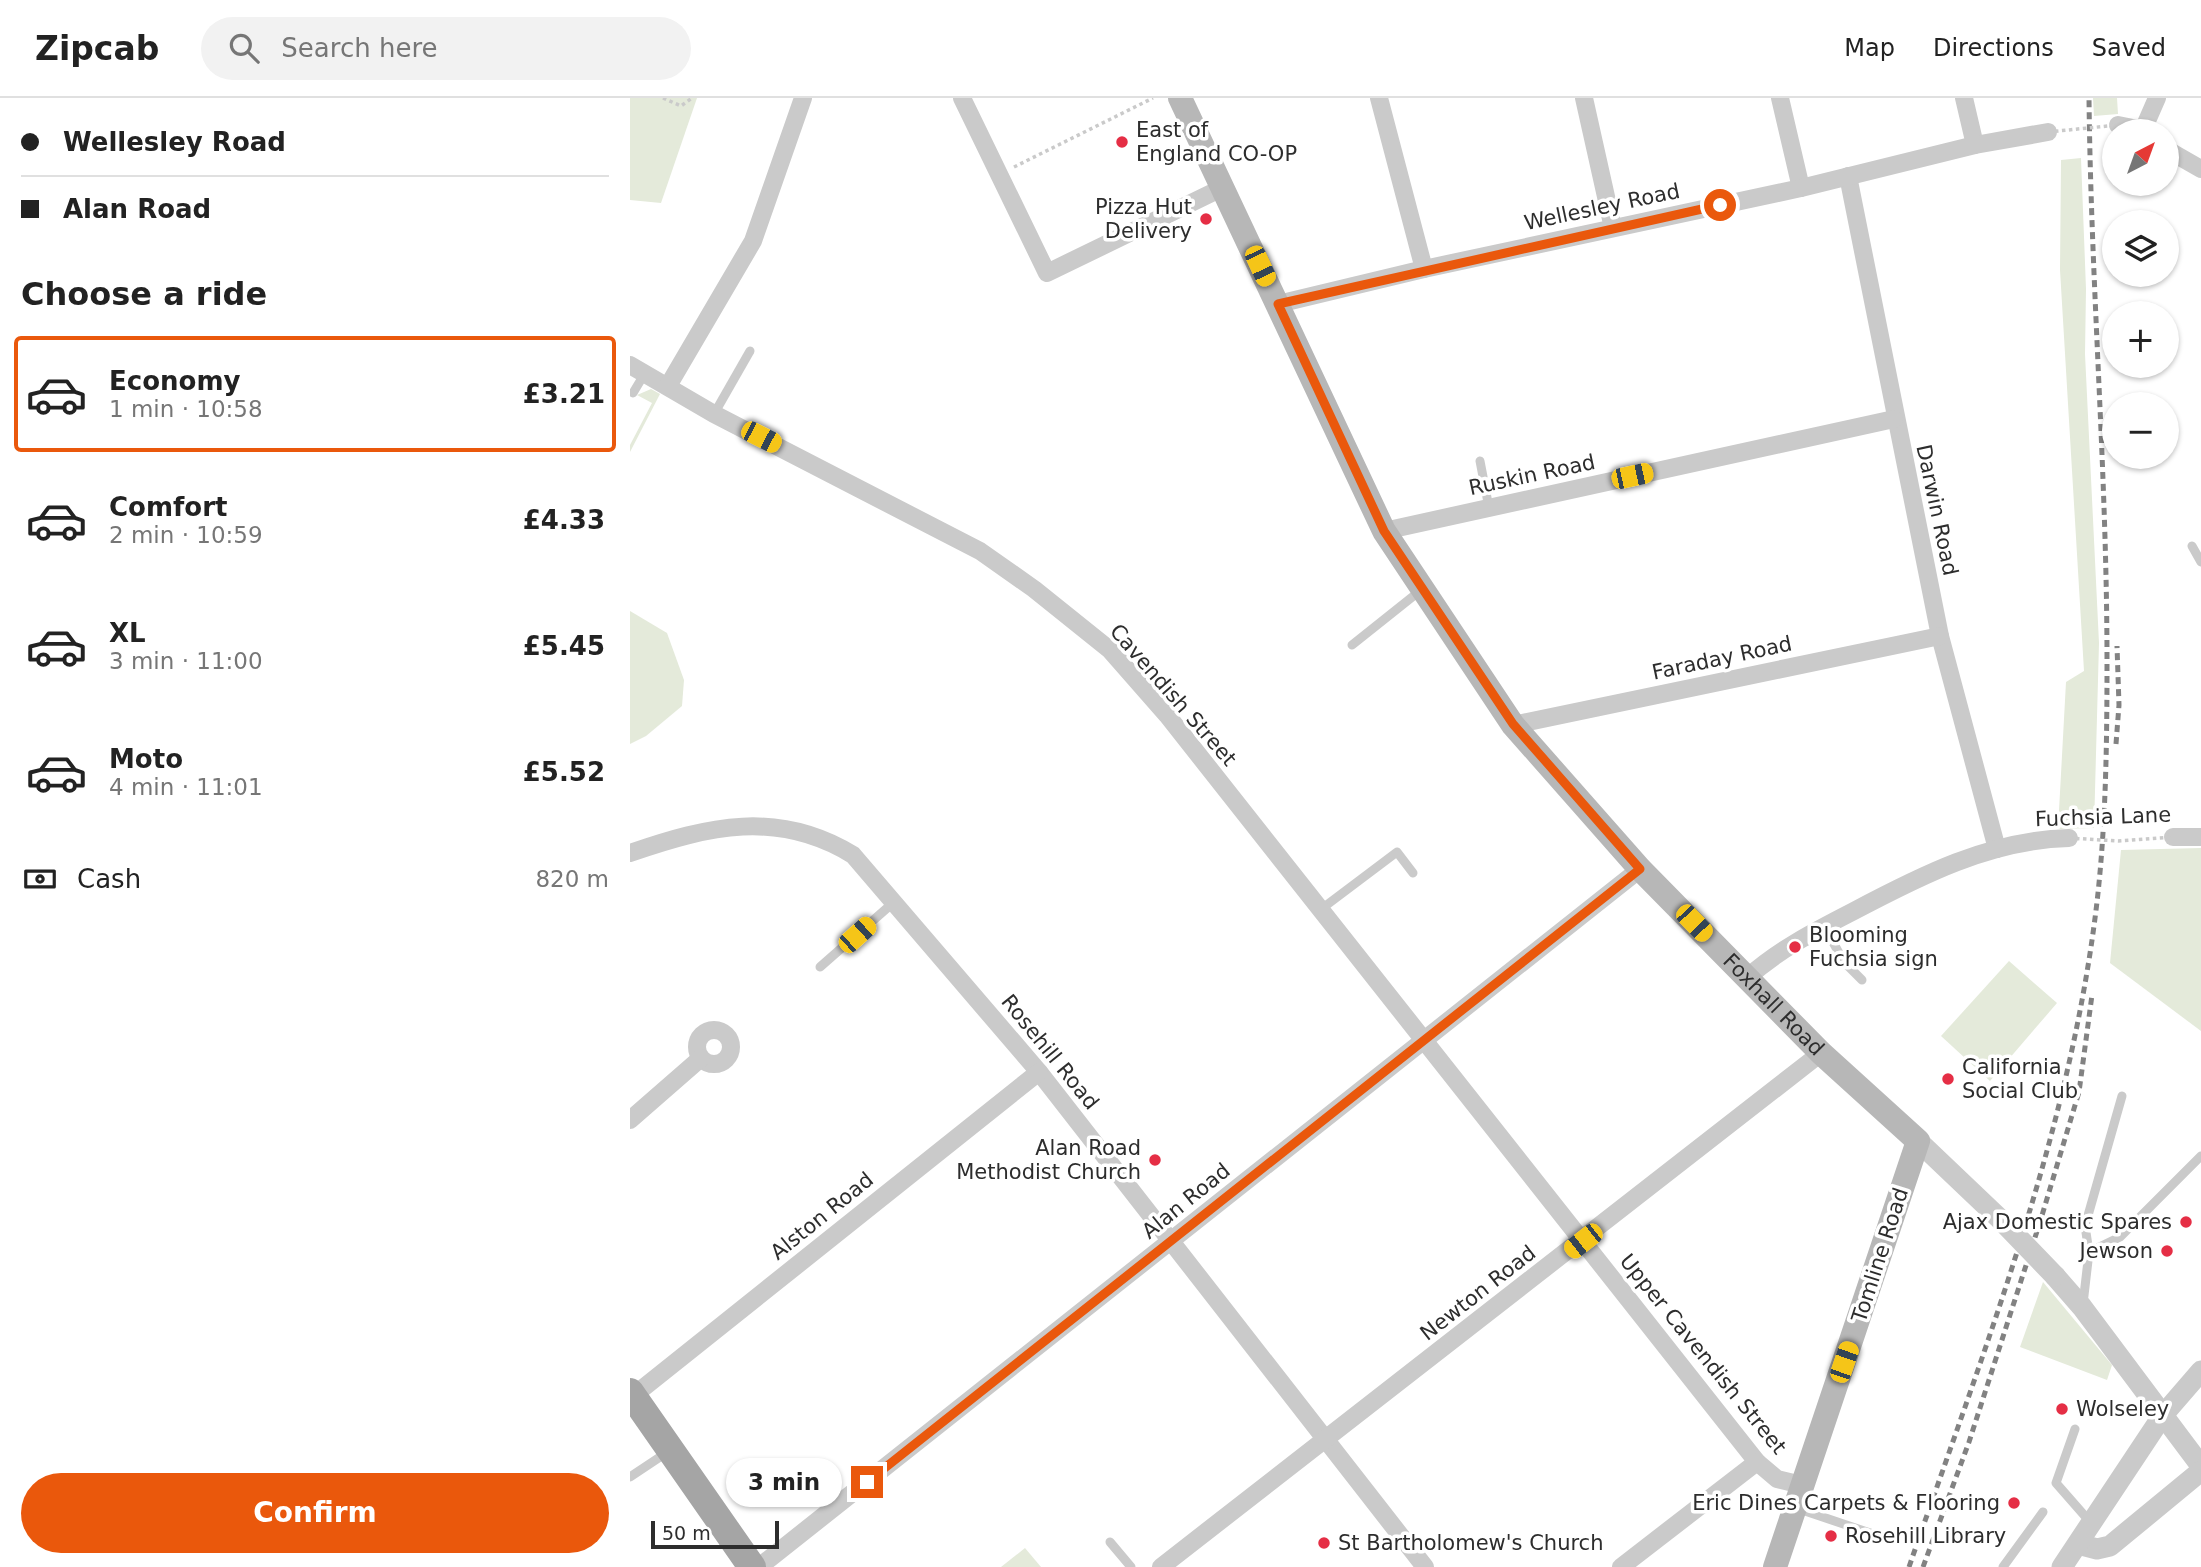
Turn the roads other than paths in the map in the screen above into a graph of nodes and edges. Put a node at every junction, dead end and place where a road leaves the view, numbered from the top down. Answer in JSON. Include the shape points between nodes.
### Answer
{"nodes":[{"id":1,"x":803,"y":98,"type":"edge"},
{"id":2,"x":962,"y":98,"type":"edge"},
{"id":3,"x":1180,"y":98,"type":"edge"},
{"id":4,"x":1379,"y":98,"type":"edge"},
{"id":5,"x":1584,"y":98,"type":"edge"},
{"id":6,"x":1780,"y":98,"type":"edge"},
{"id":7,"x":1964,"y":98,"type":"edge"},
{"id":8,"x":2157,"y":98,"type":"edge"},
{"id":9,"x":2148,"y":119,"type":"edge"},
{"id":10,"x":2049,"y":132,"type":"road end"},
{"id":11,"x":1975,"y":145,"type":"junction"},
{"id":12,"x":2179,"y":156,"type":"edge"},
{"id":13,"x":2201,"y":169,"type":"edge"},
{"id":14,"x":1848,"y":176,"type":"junction"},
{"id":15,"x":1224,"y":187,"type":"junction"},
{"id":16,"x":1801,"y":188,"type":"junction"},
{"id":17,"x":1614,"y":228,"type":"junction"},
{"id":18,"x":1424,"y":269,"type":"junction"},
{"id":19,"x":1278,"y":304,"type":"junction"},
{"id":20,"x":750,"y":351,"type":"dead end"},
{"id":21,"x":637,"y":369,"type":"edge"},
{"id":22,"x":668,"y":386,"type":"junction"},
{"id":23,"x":633,"y":393,"type":"dead end"},
{"id":24,"x":714,"y":414,"type":"junction"},
{"id":25,"x":1894,"y":419,"type":"junction"},
{"id":26,"x":1480,"y":461,"type":"dead end"},
{"id":27,"x":1489,"y":508,"type":"junction"},
{"id":28,"x":1384,"y":531,"type":"junction"},
{"id":29,"x":2192,"y":546,"type":"dead end"},
{"id":30,"x":2201,"y":562,"type":"edge"},
{"id":31,"x":1423,"y":589,"type":"junction"},
{"id":32,"x":1940,"y":636,"type":"junction"},
{"id":33,"x":1352,"y":645,"type":"dead end"},
{"id":34,"x":1513,"y":724,"type":"junction"},
{"id":35,"x":2173,"y":837,"type":"road end"},
{"id":36,"x":2201,"y":837,"type":"edge"},
{"id":37,"x":2069,"y":838,"type":"road end"},
{"id":38,"x":1997,"y":849,"type":"junction"},
{"id":39,"x":630,"y":853,"type":"edge"},
{"id":40,"x":1640,"y":869,"type":"junction"},
{"id":41,"x":1413,"y":873,"type":"dead end"},
{"id":42,"x":894,"y":902,"type":"junction"},
{"id":43,"x":1320,"y":909,"type":"junction"},
{"id":44,"x":1824,"y":926,"type":"junction"},
{"id":45,"x":820,"y":967,"type":"dead end"},
{"id":46,"x":1747,"y":978,"type":"junction"},
{"id":47,"x":1862,"y":980,"type":"dead end"},
{"id":48,"x":1422,"y":1040,"type":"junction"},
{"id":49,"x":1821,"y":1053,"type":"junction"},
{"id":50,"x":701,"y":1058,"type":"dead end"},
{"id":51,"x":1039,"y":1072,"type":"junction"},
{"id":52,"x":2122,"y":1096,"type":"dead end"},
{"id":53,"x":630,"y":1120,"type":"edge"},
{"id":54,"x":1918,"y":1141,"type":"junction"},
{"id":55,"x":2201,"y":1156,"type":"edge"},
{"id":56,"x":1583,"y":1241,"type":"junction"},
{"id":57,"x":1171,"y":1242,"type":"junction"},
{"id":58,"x":2089,"y":1252,"type":"junction"},
{"id":59,"x":2082,"y":1307,"type":"junction"},
{"id":60,"x":2201,"y":1371,"type":"edge"},
{"id":61,"x":631,"y":1394,"type":"edge"},
{"id":62,"x":2163,"y":1415,"type":"junction"},
{"id":63,"x":2075,"y":1429,"type":"dead end"},
{"id":64,"x":1324,"y":1441,"type":"junction"},
{"id":65,"x":670,"y":1450,"type":"junction"},
{"id":66,"x":1757,"y":1462,"type":"junction"},
{"id":67,"x":2201,"y":1469,"type":"edge"},
{"id":68,"x":630,"y":1477,"type":"edge"},
{"id":69,"x":1798,"y":1496,"type":"junction"},
{"id":70,"x":2043,"y":1512,"type":"dead end"},
{"id":71,"x":2092,"y":1524,"type":"junction"},
{"id":72,"x":1882,"y":1537,"type":"dead end"},
{"id":73,"x":1110,"y":1542,"type":"dead end"},
{"id":74,"x":2078,"y":1544,"type":"junction"},
{"id":75,"x":752,"y":1566,"type":"edge"},
{"id":76,"x":1130,"y":1567,"type":"edge"},
{"id":77,"x":1161,"y":1567,"type":"edge"},
{"id":78,"x":1425,"y":1567,"type":"edge"},
{"id":79,"x":1621,"y":1567,"type":"edge"},
{"id":80,"x":1775,"y":1567,"type":"edge"},
{"id":81,"x":2003,"y":1567,"type":"edge"},
{"id":82,"x":2062,"y":1567,"type":"edge"}],
"edges":[{"from":1,"to":22,"type":"street","via":[[753,241]]},
{"from":2,"to":15,"type":"street","via":[[1047,273]]},
{"from":3,"to":15,"type":"main road","name":"Foxhall Road"},
{"from":4,"to":18,"type":"street"},
{"from":5,"to":17,"type":"street"},
{"from":6,"to":16,"type":"street"},
{"from":7,"to":11,"type":"street"},
{"from":8,"to":9,"type":"street"},
{"from":10,"to":11,"type":"street","name":"Wellesley Road"},
{"from":11,"to":14,"type":"street","name":"Wellesley Road"},
{"from":12,"to":13,"type":"street"},
{"from":14,"to":16,"type":"street","name":"Wellesley Road"},
{"from":14,"to":25,"type":"street","name":"Darwin Road"},
{"from":15,"to":19,"type":"main road","name":"Foxhall Road"},
{"from":16,"to":17,"type":"street","name":"Wellesley Road"},
{"from":17,"to":18,"type":"street","name":"Wellesley Road"},
{"from":18,"to":19,"type":"street","name":"Wellesley Road"},
{"from":19,"to":28,"type":"main road","name":"Foxhall Road"},
{"from":20,"to":24,"type":"lane"},
{"from":21,"to":22,"type":"street","name":"Cavendish Street"},
{"from":21,"to":23,"type":"lane"},
{"from":22,"to":24,"type":"street","name":"Cavendish Street"},
{"from":24,"to":43,"type":"street","name":"Cavendish Street","via":[[980,551],[1099,642],[1167,715]]},
{"from":25,"to":27,"type":"street","name":"Ruskin Road"},
{"from":25,"to":32,"type":"street","name":"Darwin Road"},
{"from":26,"to":27,"type":"lane"},
{"from":27,"to":28,"type":"street","name":"Ruskin Road"},
{"from":28,"to":31,"type":"main road","name":"Foxhall Road"},
{"from":29,"to":30,"type":"lane"},
{"from":31,"to":33,"type":"lane"},
{"from":31,"to":34,"type":"main road","name":"Foxhall Road"},
{"from":32,"to":34,"type":"street","name":"Faraday Road"},
{"from":32,"to":38,"type":"street","name":"Darwin Road"},
{"from":34,"to":40,"type":"main road","name":"Foxhall Road"},
{"from":35,"to":36,"type":"street","name":"Fuchsia Lane"},
{"from":37,"to":38,"type":"street","name":"Fuchsia Lane"},
{"from":38,"to":44,"type":"street","name":"Fuchsia Lane","via":[[1920,876]]},
{"from":39,"to":42,"type":"street","name":"Rosehill Road","via":[[713,829],[748,824],[789,827],[827,839],[853,855]]},
{"from":40,"to":46,"type":"main road","name":"Foxhall Road"},
{"from":40,"to":48,"type":"street","name":"Alan Road"},
{"from":41,"to":43,"type":"lane","via":[[1396,852]]},
{"from":42,"to":45,"type":"lane"},
{"from":42,"to":51,"type":"street","name":"Rosehill Road"},
{"from":43,"to":48,"type":"street","name":"Cavendish Street"},
{"from":44,"to":46,"type":"street","name":"Fuchsia Lane"},
{"from":44,"to":47,"type":"lane","via":[[1844,962]]},
{"from":46,"to":49,"type":"main road","name":"Foxhall Road"},
{"from":48,"to":56,"type":"street","name":"Upper Cavendish Street"},
{"from":48,"to":57,"type":"street","name":"Alan Road"},
{"from":49,"to":54,"type":"main road","name":"Foxhall Road"},
{"from":49,"to":56,"type":"street","name":"Newton Road"},
{"from":50,"to":53,"type":"street"},
{"from":51,"to":57,"type":"street","name":"Rosehill Road"},
{"from":51,"to":61,"type":"street","name":"Alston Road"},
{"from":52,"to":58,"type":"lane","via":[[2085,1226]]},
{"from":54,"to":59,"type":"street","name":"Foxhall Road","bridge":true,"via":[[2001,1220]]},
{"from":54,"to":69,"type":"main road","name":"Tomline Road"},
{"from":55,"to":58,"type":"lane","via":[[2120,1237]]},
{"from":56,"to":64,"type":"street","name":"Newton Road"},
{"from":56,"to":66,"type":"street","name":"Upper Cavendish Street"},
{"from":57,"to":64,"type":"street","name":"Rosehill Road"},
{"from":57,"to":75,"type":"street","name":"Alan Road"},
{"from":58,"to":59,"type":"lane"},
{"from":59,"to":62,"type":"street","name":"Foxhall Road"},
{"from":60,"to":62,"type":"street"},
{"from":61,"to":65,"type":"main road"},
{"from":62,"to":67,"type":"street","name":"Foxhall Road"},
{"from":62,"to":71,"type":"street"},
{"from":63,"to":71,"type":"lane","via":[[2056,1483]]},
{"from":64,"to":77,"type":"street","name":"Newton Road"},
{"from":64,"to":78,"type":"street","name":"Rosehill Road"},
{"from":65,"to":68,"type":"lane"},
{"from":65,"to":75,"type":"main road"},
{"from":66,"to":69,"type":"street","name":"Upper Cavendish Street"},
{"from":66,"to":79,"type":"street"},
{"from":67,"to":74,"type":"street","via":[[2110,1546],[2097,1549]]},
{"from":69,"to":72,"type":"lane"},
{"from":69,"to":80,"type":"main road","name":"Tomline Road"},
{"from":70,"to":81,"type":"lane"},
{"from":71,"to":74,"type":"street"},
{"from":73,"to":76,"type":"lane"},
{"from":74,"to":82,"type":"street"}]}
